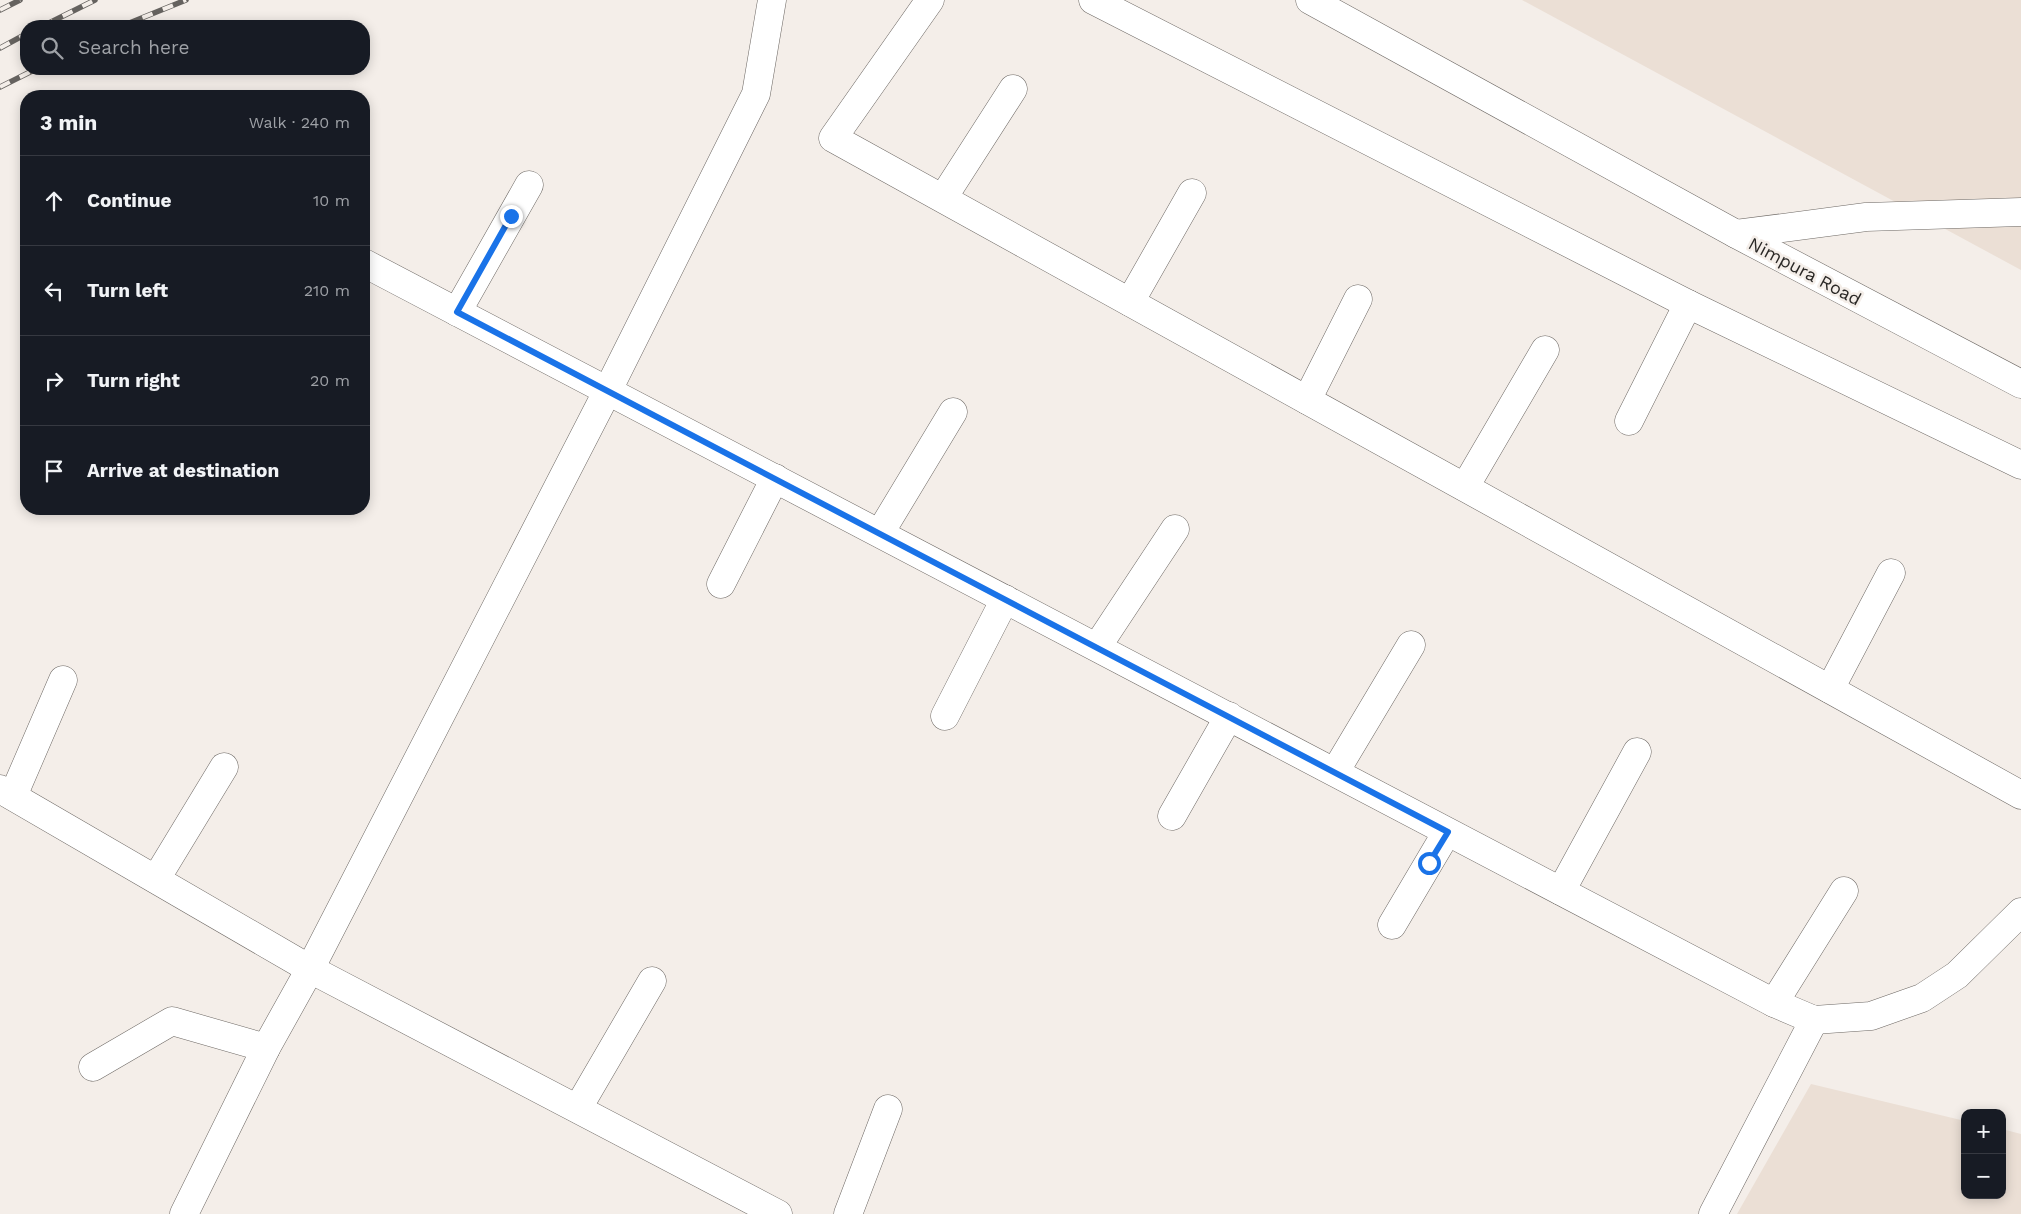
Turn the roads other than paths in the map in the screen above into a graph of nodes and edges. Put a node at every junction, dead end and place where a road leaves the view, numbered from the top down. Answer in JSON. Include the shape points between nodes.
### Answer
{"nodes":[{"id":1,"x":772,"y":0,"type":"edge"},
{"id":2,"x":930,"y":0,"type":"edge"},
{"id":3,"x":1093,"y":0,"type":"edge"},
{"id":4,"x":1310,"y":0,"type":"edge"},
{"id":5,"x":1013,"y":89,"type":"dead end"},
{"id":6,"x":529,"y":185,"type":"dead end"},
{"id":7,"x":1192,"y":193,"type":"dead end"},
{"id":8,"x":943,"y":198,"type":"junction"},
{"id":9,"x":2021,"y":212,"type":"edge"},
{"id":10,"x":1736,"y":234,"type":"junction"},
{"id":11,"x":370,"y":266,"type":"edge"},
{"id":12,"x":1358,"y":299,"type":"dead end"},
{"id":13,"x":1130,"y":302,"type":"junction"},
{"id":14,"x":1688,"y":304,"type":"junction"},
{"id":15,"x":457,"y":312,"type":"junction"},
{"id":16,"x":1545,"y":350,"type":"dead end"},
{"id":17,"x":2021,"y":384,"type":"edge"},
{"id":18,"x":608,"y":390,"type":"junction"},
{"id":19,"x":1307,"y":400,"type":"junction"},
{"id":20,"x":953,"y":412,"type":"dead end"},
{"id":21,"x":1629,"y":421,"type":"dead end"},
{"id":22,"x":2021,"y":465,"type":"edge"},
{"id":23,"x":775,"y":478,"type":"junction"},
{"id":24,"x":1465,"y":487,"type":"junction"},
{"id":25,"x":1175,"y":528,"type":"dead end"},
{"id":26,"x":880,"y":533,"type":"junction"},
{"id":27,"x":1891,"y":573,"type":"dead end"},
{"id":28,"x":721,"y":584,"type":"dead end"},
{"id":29,"x":1005,"y":599,"type":"junction"},
{"id":30,"x":1411,"y":645,"type":"dead end"},
{"id":31,"x":1097,"y":648,"type":"junction"},
{"id":32,"x":62,"y":680,"type":"dead end"},
{"id":33,"x":1830,"y":690,"type":"junction"},
{"id":34,"x":945,"y":716,"type":"dead end"},
{"id":35,"x":1228,"y":716,"type":"junction"},
{"id":36,"x":1637,"y":752,"type":"dead end"},
{"id":37,"x":224,"y":767,"type":"dead end"},
{"id":38,"x":1335,"y":772,"type":"junction"},
{"id":39,"x":7,"y":792,"type":"edge"},
{"id":40,"x":2021,"y":795,"type":"edge"},
{"id":41,"x":1172,"y":816,"type":"dead end"},
{"id":42,"x":1448,"y":832,"type":"junction"},
{"id":43,"x":156,"y":879,"type":"junction"},
{"id":44,"x":1844,"y":890,"type":"dead end"},
{"id":45,"x":1561,"y":891,"type":"junction"},
{"id":46,"x":2021,"y":912,"type":"edge"},
{"id":47,"x":1392,"y":925,"type":"dead end"},
{"id":48,"x":310,"y":969,"type":"junction"},
{"id":49,"x":652,"y":982,"type":"dead end"},
{"id":50,"x":1774,"y":1003,"type":"junction"},
{"id":51,"x":1814,"y":1020,"type":"junction"},
{"id":52,"x":266,"y":1048,"type":"junction"},
{"id":53,"x":93,"y":1067,"type":"dead end"},
{"id":54,"x":578,"y":1108,"type":"junction"},
{"id":55,"x":888,"y":1109,"type":"dead end"},
{"id":56,"x":184,"y":1214,"type":"edge"},
{"id":57,"x":778,"y":1214,"type":"edge"},
{"id":58,"x":848,"y":1214,"type":"edge"},
{"id":59,"x":1713,"y":1214,"type":"edge"}],
"edges":[{"from":1,"to":18,"type":"street","via":[[756,94]]},
{"from":2,"to":8,"type":"street","via":[[833,138]]},
{"from":3,"to":14,"type":"street"},
{"from":4,"to":10,"type":"street"},
{"from":5,"to":8,"type":"street"},
{"from":6,"to":15,"type":"street"},
{"from":7,"to":13,"type":"street"},
{"from":8,"to":13,"type":"street"},
{"from":9,"to":10,"type":"street","name":"Nimpura Road","via":[[1866,217]]},
{"from":10,"to":17,"type":"street","name":"Nimpura Road"},
{"from":11,"to":15,"type":"street"},
{"from":12,"to":19,"type":"street"},
{"from":13,"to":19,"type":"street"},
{"from":14,"to":21,"type":"street"},
{"from":14,"to":22,"type":"street"},
{"from":15,"to":18,"type":"street"},
{"from":16,"to":24,"type":"street"},
{"from":18,"to":23,"type":"street"},
{"from":18,"to":48,"type":"street"},
{"from":19,"to":24,"type":"street"},
{"from":20,"to":26,"type":"street"},
{"from":23,"to":26,"type":"street"},
{"from":23,"to":28,"type":"street"},
{"from":24,"to":33,"type":"street"},
{"from":25,"to":31,"type":"street"},
{"from":26,"to":29,"type":"street"},
{"from":27,"to":33,"type":"street"},
{"from":29,"to":31,"type":"street"},
{"from":29,"to":34,"type":"street"},
{"from":30,"to":38,"type":"street"},
{"from":31,"to":35,"type":"street"},
{"from":32,"to":39,"type":"street"},
{"from":33,"to":40,"type":"street"},
{"from":35,"to":38,"type":"street"},
{"from":35,"to":41,"type":"street"},
{"from":36,"to":45,"type":"street"},
{"from":37,"to":43,"type":"street"},
{"from":38,"to":42,"type":"street"},
{"from":39,"to":43,"type":"street"},
{"from":42,"to":45,"type":"street"},
{"from":42,"to":47,"type":"street"},
{"from":43,"to":48,"type":"street"},
{"from":44,"to":50,"type":"street"},
{"from":45,"to":50,"type":"street"},
{"from":46,"to":51,"type":"street","via":[[1957,975],[1922,998],[1872,1016]]},
{"from":48,"to":52,"type":"street"},
{"from":48,"to":54,"type":"street"},
{"from":49,"to":54,"type":"street"},
{"from":50,"to":51,"type":"street"},
{"from":51,"to":59,"type":"street"},
{"from":52,"to":53,"type":"street","via":[[172,1021]]},
{"from":52,"to":56,"type":"street"},
{"from":54,"to":57,"type":"street"},
{"from":55,"to":58,"type":"street"}]}
